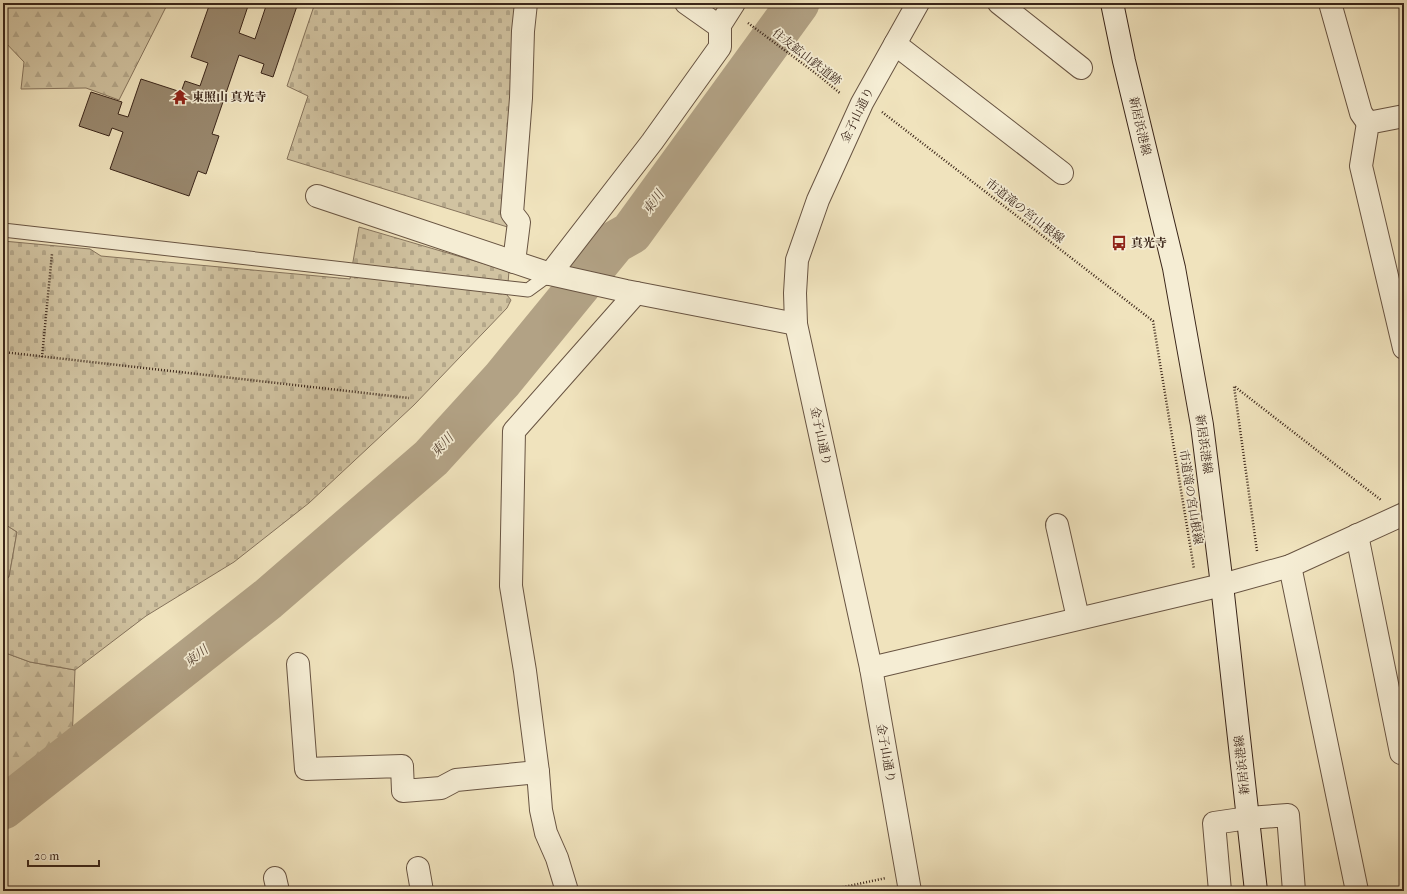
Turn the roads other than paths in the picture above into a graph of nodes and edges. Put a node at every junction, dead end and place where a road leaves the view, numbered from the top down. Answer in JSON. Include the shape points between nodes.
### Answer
{"nodes":[{"id":1,"x":526,"y":3,"type":"edge"},
{"id":2,"x":686,"y":3,"type":"edge"},
{"id":3,"x":918,"y":3,"type":"edge"},
{"id":4,"x":999,"y":3,"type":"edge"},
{"id":5,"x":1112,"y":3,"type":"edge"},
{"id":6,"x":1330,"y":3,"type":"edge"},
{"id":7,"x":739,"y":12,"type":"edge"},
{"id":8,"x":720,"y":28,"type":"junction"},
{"id":9,"x":895,"y":44,"type":"junction"},
{"id":10,"x":1081,"y":68,"type":"dead end"},
{"id":11,"x":1404,"y":116,"type":"edge"},
{"id":12,"x":1368,"y":123,"type":"junction"},
{"id":13,"x":1062,"y":173,"type":"dead end"},
{"id":14,"x":317,"y":196,"type":"dead end"},
{"id":15,"x":3,"y":230,"type":"edge"},
{"id":16,"x":514,"y":262,"type":"junction"},
{"id":17,"x":553,"y":275,"type":"junction"},
{"id":18,"x":631,"y":292,"type":"junction"},
{"id":19,"x":796,"y":324,"type":"junction"},
{"id":20,"x":1404,"y":348,"type":"edge"},
{"id":21,"x":1403,"y":515,"type":"edge"},
{"id":22,"x":1057,"y":525,"type":"dead end"},
{"id":23,"x":1357,"y":536,"type":"junction"},
{"id":24,"x":1290,"y":566,"type":"junction"},
{"id":25,"x":1221,"y":580,"type":"junction"},
{"id":26,"x":1078,"y":618,"type":"junction"},
{"id":27,"x":298,"y":664,"type":"dead end"},
{"id":28,"x":871,"y":668,"type":"junction"},
{"id":29,"x":1401,"y":753,"type":"dead end"},
{"id":30,"x":538,"y":772,"type":"junction"},
{"id":31,"x":1248,"y":818,"type":"junction"},
{"id":32,"x":418,"y":868,"type":"dead end"},
{"id":33,"x":908,"y":882,"type":"edge"},
{"id":34,"x":422,"y":891,"type":"edge"},
{"id":35,"x":567,"y":891,"type":"edge"},
{"id":36,"x":1220,"y":891,"type":"edge"},
{"id":37,"x":1256,"y":891,"type":"edge"},
{"id":38,"x":1294,"y":891,"type":"edge"},
{"id":39,"x":1357,"y":891,"type":"edge"}],
"edges":[{"from":1,"to":16,"type":"street","via":[[512,212],[519,222]]},
{"from":2,"to":8,"type":"street"},
{"from":3,"to":9,"type":"street","name":"金子山通り"},
{"from":4,"to":10,"type":"street"},
{"from":5,"to":25,"type":"street","name":"新居浜港線","via":[[1175,276],[1202,425]]},
{"from":6,"to":12,"type":"street","via":[[1361,113]]},
{"from":7,"to":8,"type":"street","via":[[720,25]]},
{"from":8,"to":17,"type":"street","via":[[720,47]]},
{"from":9,"to":13,"type":"street"},
{"from":9,"to":19,"type":"street","name":"金子山通り","via":[[862,103],[818,200],[797,260]]},
{"from":11,"to":12,"type":"street"},
{"from":12,"to":20,"type":"street","via":[[1361,166]]},
{"from":14,"to":16,"type":"street"},
{"from":15,"to":17,"type":"lane","via":[[528,290]]},
{"from":16,"to":17,"type":"street"},
{"from":17,"to":18,"type":"street"},
{"from":18,"to":19,"type":"street"},
{"from":18,"to":30,"type":"street","via":[[514,431],[511,586]]},
{"from":19,"to":28,"type":"street","name":"金子山通り"},
{"from":21,"to":23,"type":"street"},
{"from":22,"to":26,"type":"street"},
{"from":23,"to":24,"type":"street"},
{"from":23,"to":29,"type":"street"},
{"from":24,"to":25,"type":"street"},
{"from":24,"to":39,"type":"street"},
{"from":25,"to":26,"type":"street"},
{"from":25,"to":31,"type":"street","name":"新居浜港線"},
{"from":26,"to":28,"type":"street"},
{"from":27,"to":30,"type":"street","via":[[306,769],[402,766],[403,791],[441,788],[456,780]]},
{"from":28,"to":33,"type":"street","name":"金子山通り"},
{"from":30,"to":35,"type":"street","via":[[546,833]]},
{"from":31,"to":36,"type":"street","via":[[1214,823]]},
{"from":31,"to":37,"type":"street","name":"新居浜港線"},
{"from":31,"to":38,"type":"street","via":[[1288,815]]},
{"from":32,"to":34,"type":"street"}]}
